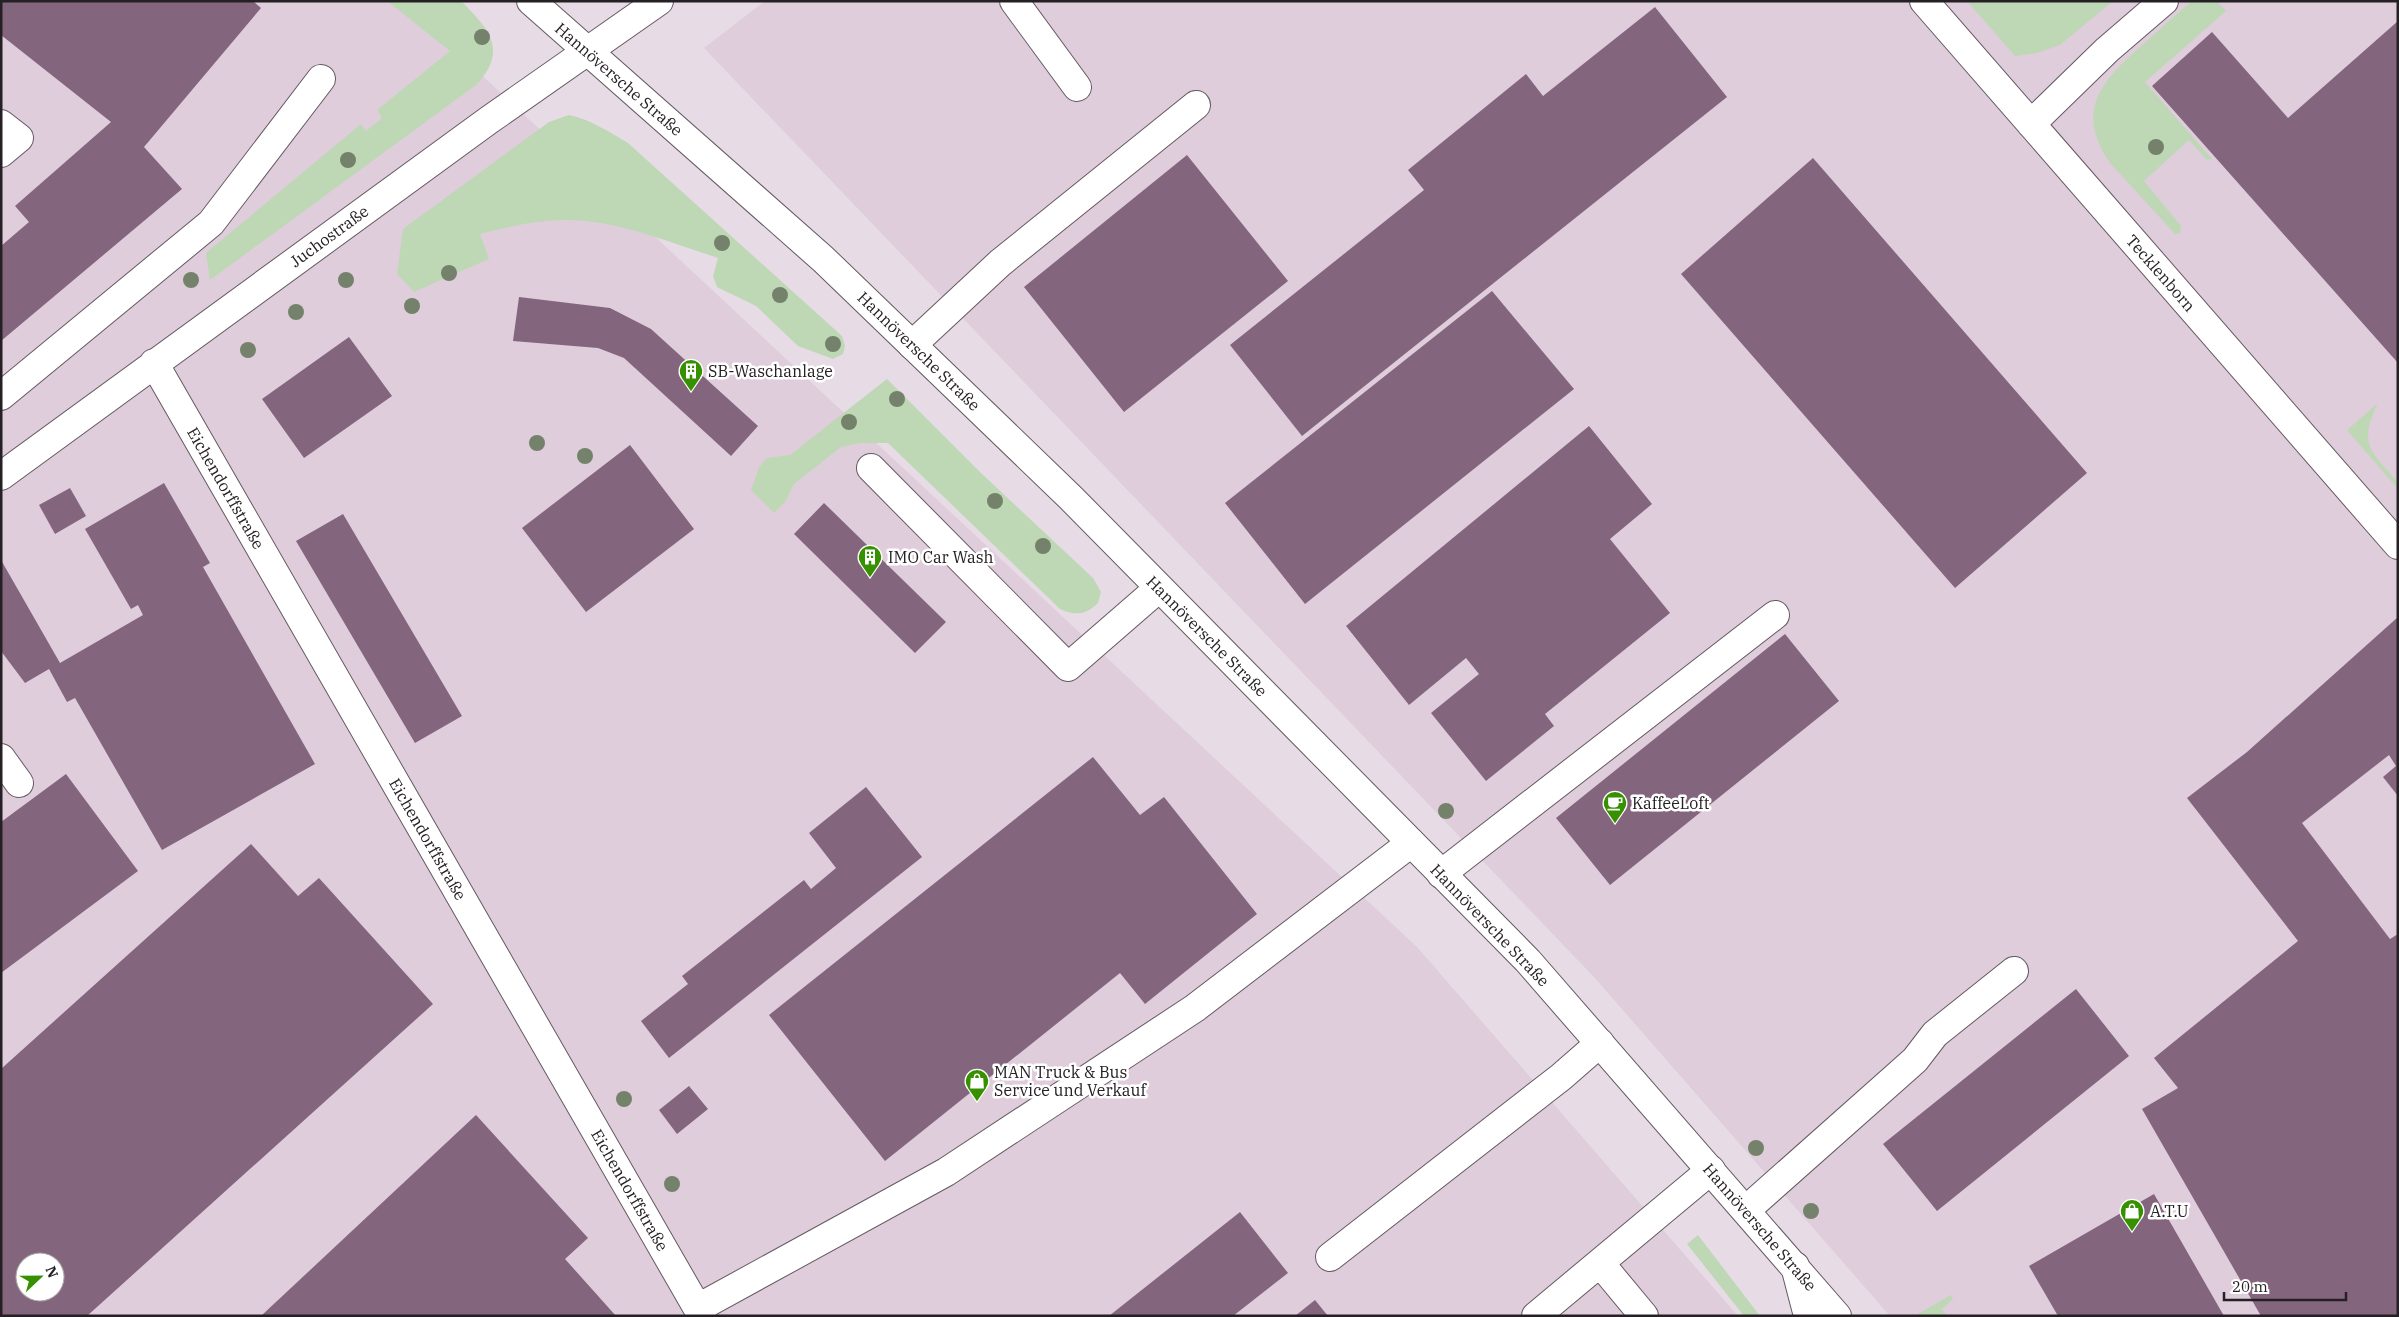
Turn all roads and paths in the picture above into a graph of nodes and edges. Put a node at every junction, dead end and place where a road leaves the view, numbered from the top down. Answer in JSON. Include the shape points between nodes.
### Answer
{"nodes":[{"id":1,"x":531,"y":1,"type":"edge"},
{"id":2,"x":659,"y":1,"type":"edge"},
{"id":3,"x":1014,"y":1,"type":"edge"},
{"id":4,"x":1924,"y":1,"type":"edge"},
{"id":5,"x":2164,"y":1,"type":"edge"},
{"id":6,"x":588,"y":52,"type":"junction"},
{"id":7,"x":321,"y":78,"type":"dead end"},
{"id":8,"x":1077,"y":87,"type":"dead end"},
{"id":9,"x":1196,"y":105,"type":"dead end"},
{"id":10,"x":1,"y":124,"type":"edge"},
{"id":11,"x":2031,"y":124,"type":"junction"},
{"id":12,"x":1,"y":153,"type":"edge"},
{"id":13,"x":912,"y":345,"type":"junction"},
{"id":14,"x":154,"y":362,"type":"junction"},
{"id":15,"x":1,"y":396,"type":"edge"},
{"id":16,"x":871,"y":468,"type":"dead end"},
{"id":17,"x":1,"y":476,"type":"edge"},
{"id":18,"x":2398,"y":545,"type":"edge"},
{"id":19,"x":1159,"y":588,"type":"junction"},
{"id":20,"x":1775,"y":615,"type":"dead end"},
{"id":21,"x":1,"y":758,"type":"edge"},
{"id":22,"x":19,"y":783,"type":"dead end"},
{"id":23,"x":1411,"y":843,"type":"junction"},
{"id":24,"x":1441,"y":874,"type":"junction"},
{"id":25,"x":2014,"y":971,"type":"dead end"},
{"id":26,"x":1600,"y":1043,"type":"junction"},
{"id":27,"x":1711,"y":1170,"type":"junction"},
{"id":28,"x":1746,"y":1210,"type":"junction"},
{"id":29,"x":1330,"y":1257,"type":"dead end"},
{"id":30,"x":1600,"y":1263,"type":"junction"},
{"id":31,"x":1795,"y":1266,"type":"junction"},
{"id":32,"x":700,"y":1312,"type":"edge"},
{"id":33,"x":1536,"y":1316,"type":"edge"},
{"id":34,"x":1644,"y":1316,"type":"edge"},
{"id":35,"x":1808,"y":1316,"type":"edge"},
{"id":36,"x":1837,"y":1316,"type":"edge"}],
"edges":[{"from":1,"to":6,"type":"main road","name":"Hannöversche Straße"},
{"from":2,"to":6,"type":"main road","name":"Juchostraße"},
{"from":3,"to":8,"type":"main road"},
{"from":4,"to":11,"type":"main road","name":"Tecklenborn"},
{"from":5,"to":11,"type":"main road","via":[[2106,50]]},
{"from":6,"to":13,"type":"main road","name":"Hannöversche Straße","via":[[822,259]]},
{"from":6,"to":14,"type":"main road","name":"Juchostraße"},
{"from":7,"to":15,"type":"main road","via":[[211,223]]},
{"from":9,"to":13,"type":"main road","via":[[1000,263]]},
{"from":10,"to":12,"type":"main road","via":[[19,138]]},
{"from":11,"to":18,"type":"main road","name":"Tecklenborn"},
{"from":13,"to":19,"type":"main road","name":"Hannöversche Straße","via":[[1072,498]]},
{"from":14,"to":17,"type":"main road","name":"Juchostraße"},
{"from":14,"to":32,"type":"main road","name":"Eichendorffstraße"},
{"from":16,"to":19,"type":"main road","via":[[1068,667]]},
{"from":19,"to":23,"type":"main road","name":"Hannöversche Straße"},
{"from":20,"to":24,"type":"main road"},
{"from":21,"to":22,"type":"main road"},
{"from":23,"to":24,"type":"main road","name":"Hannöversche Straße"},
{"from":23,"to":32,"type":"main road","via":[[1195,1008],[946,1172]]},
{"from":24,"to":26,"type":"main road","name":"Hannöversche Straße","via":[[1528,961]]},
{"from":25,"to":28,"type":"main road","via":[[1935,1034],[1915,1060]]},
{"from":26,"to":27,"type":"main road","name":"Hannöversche Straße"},
{"from":26,"to":29,"type":"main road"},
{"from":27,"to":28,"type":"main road","name":"Hannöversche Straße"},
{"from":27,"to":30,"type":"main road"},
{"from":28,"to":31,"type":"main road","name":"Hannöversche Straße"},
{"from":30,"to":33,"type":"main road"},
{"from":30,"to":34,"type":"main road"},
{"from":31,"to":35,"type":"main road"},
{"from":31,"to":36,"type":"main road","name":"Hannöversche Straße"}]}
